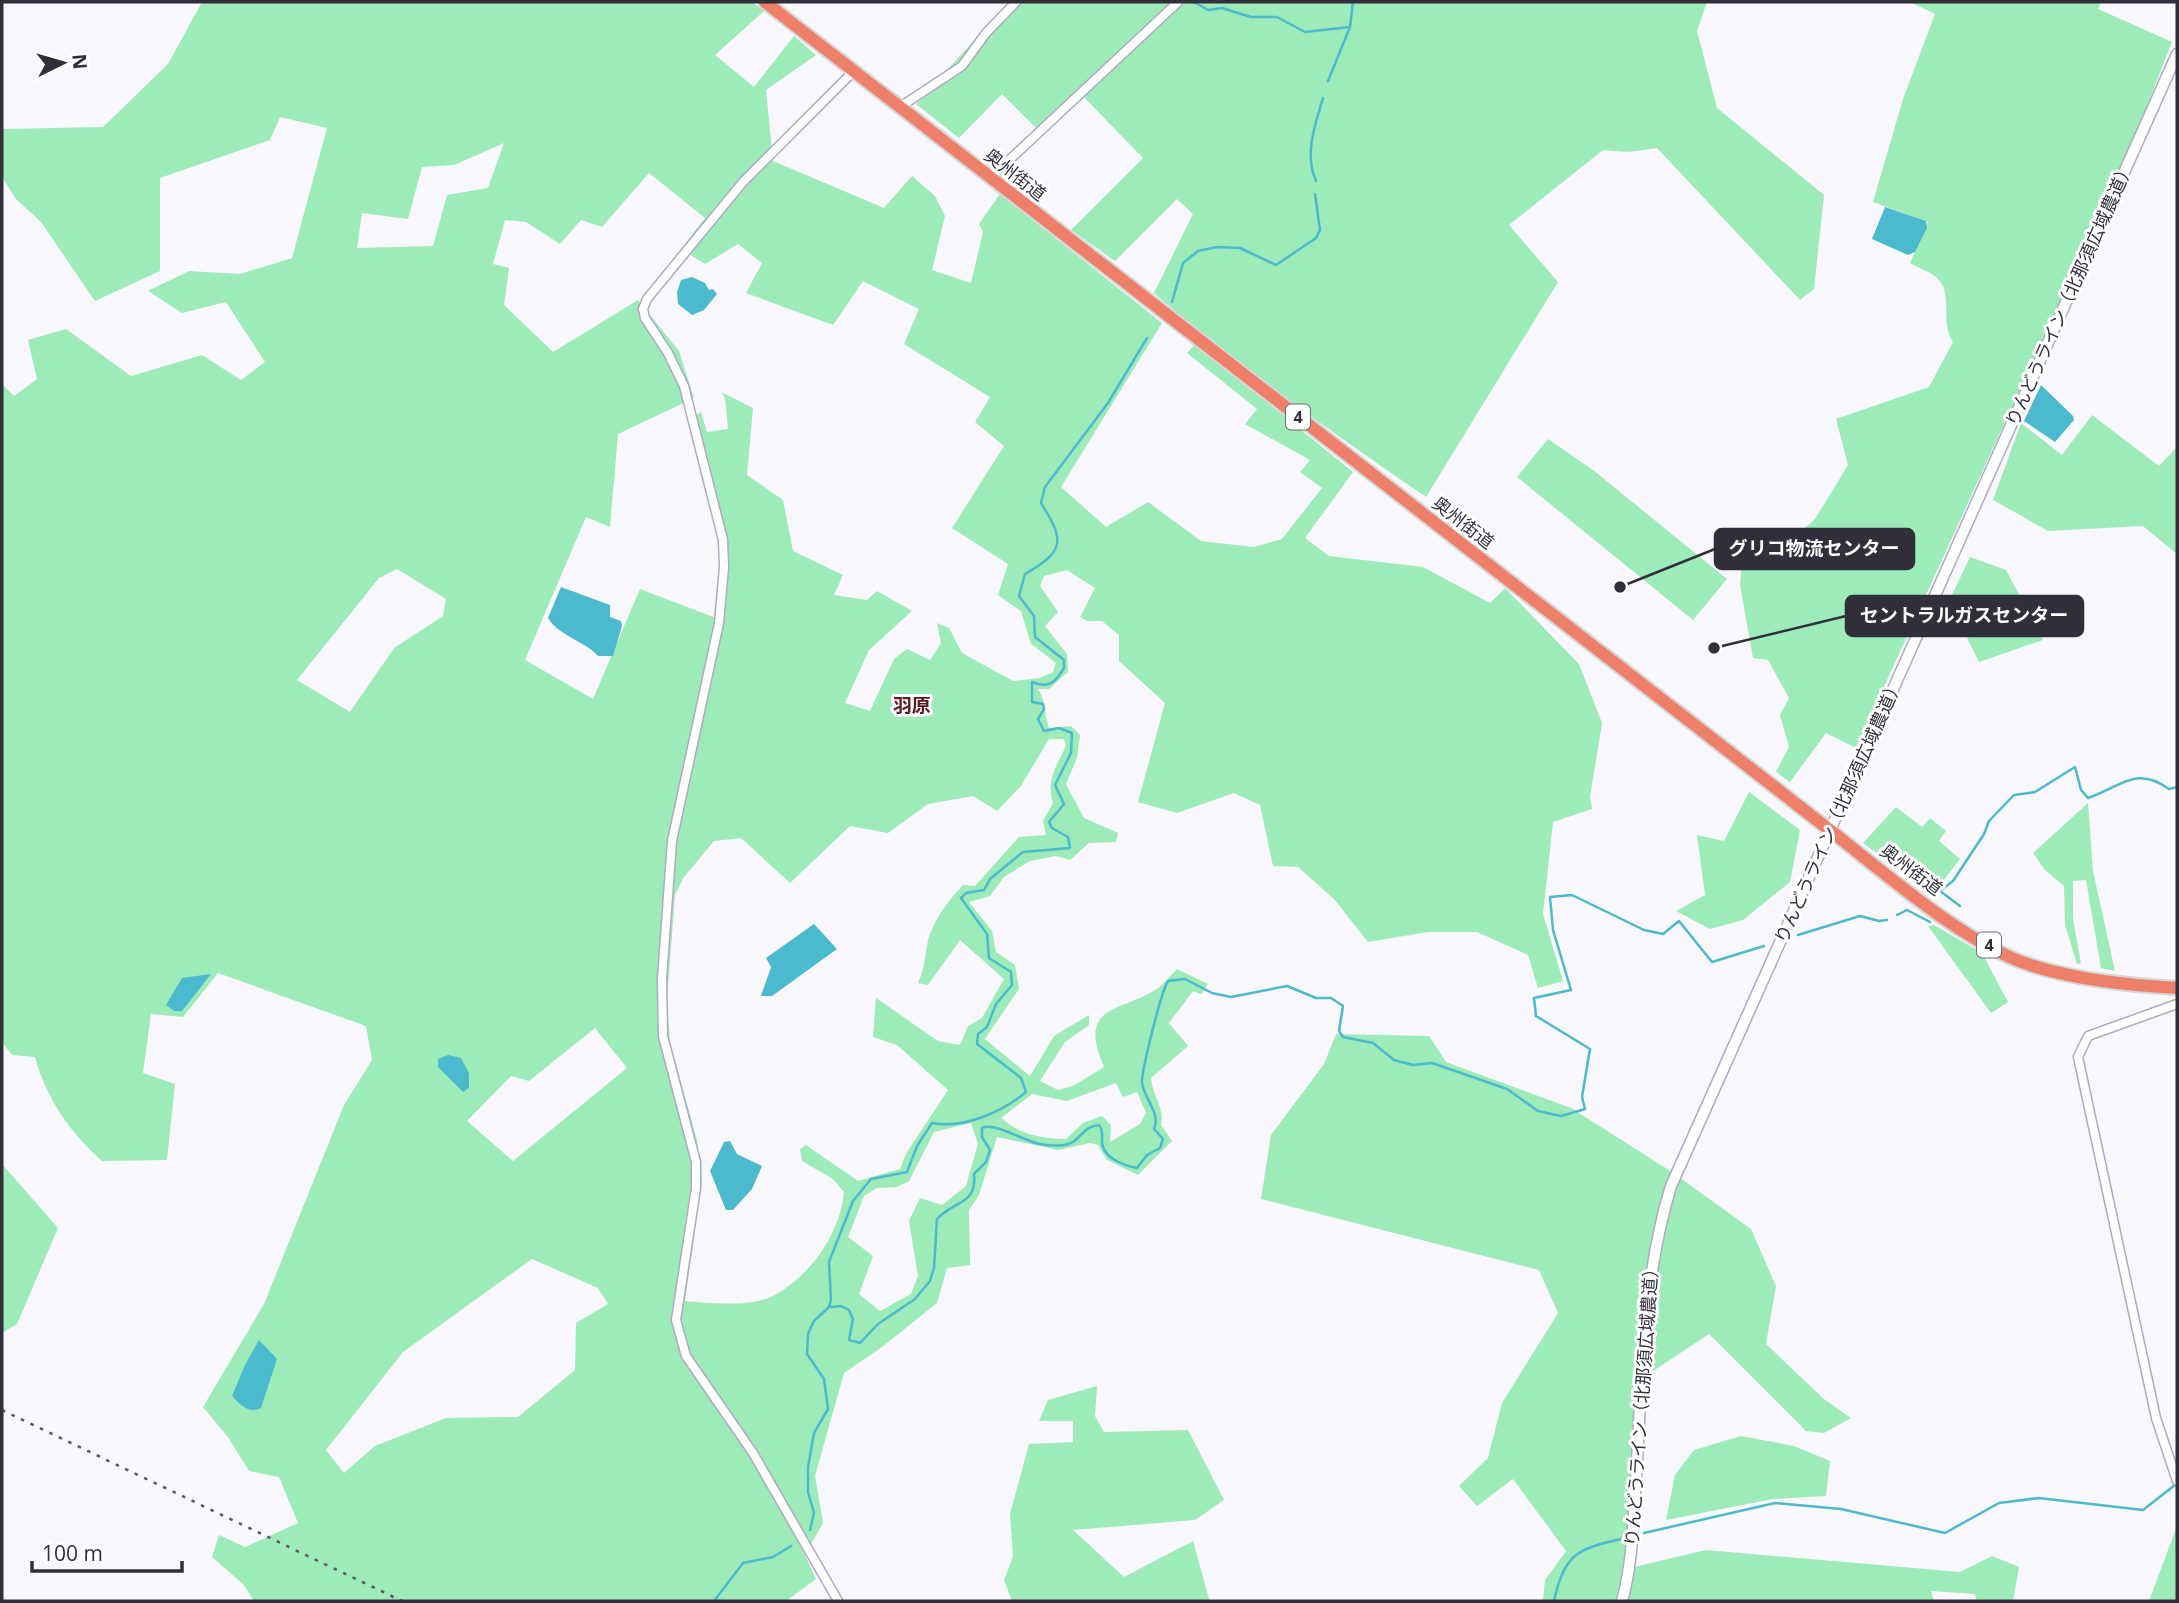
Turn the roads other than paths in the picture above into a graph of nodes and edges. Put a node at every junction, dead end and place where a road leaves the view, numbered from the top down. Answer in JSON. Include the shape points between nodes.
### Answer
{"nodes":[{"id":1,"x":765,"y":2,"type":"edge"},
{"id":2,"x":1016,"y":2,"type":"edge"},
{"id":3,"x":1178,"y":2,"type":"edge"},
{"id":4,"x":2177,"y":54,"type":"edge"},
{"id":5,"x":854,"y":71,"type":"junction"},
{"id":6,"x":900,"y":107,"type":"junction"},
{"id":7,"x":990,"y":178,"type":"junction"},
{"id":8,"x":1831,"y":831,"type":"junction"},
{"id":9,"x":2177,"y":988,"type":"edge"},
{"id":10,"x":2177,"y":1004,"type":"edge"},
{"id":11,"x":2177,"y":1482,"type":"edge"},
{"id":12,"x":838,"y":1601,"type":"edge"},
{"id":13,"x":1622,"y":1601,"type":"edge"}],
"edges":[{"from":1,"to":5,"type":"highway","name":"奥州街道","number":"4"},
{"from":2,"to":6,"type":"street","via":[[962,65]]},
{"from":3,"to":7,"type":"street"},
{"from":4,"to":8,"type":"street","name":"りんどうライン（北那須広域農道）"},
{"from":5,"to":6,"type":"highway","name":"奥州街道","number":"4"},
{"from":5,"to":12,"type":"street","via":[[743,183],[643,309],[684,387],[723,540],[724,567],[719,623],[672,841],[662,979],[663,1036],[695,1162],[696,1188],[676,1320],[687,1356],[753,1453]]},
{"from":6,"to":7,"type":"highway","name":"奥州街道","number":"4"},
{"from":7,"to":8,"type":"highway","name":"奥州街道","number":"4"},
{"from":8,"to":9,"type":"highway","name":"奥州街道","number":"4","via":[[1948,919],[2027,964],[2111,982]]},
{"from":8,"to":13,"type":"street","name":"りんどうライン（北那須広域農道）","via":[[1683,1158],[1661,1218],[1650,1270],[1632,1541]]},
{"from":10,"to":11,"type":"street","via":[[2088,1036],[2078,1057],[2156,1418]]}]}
